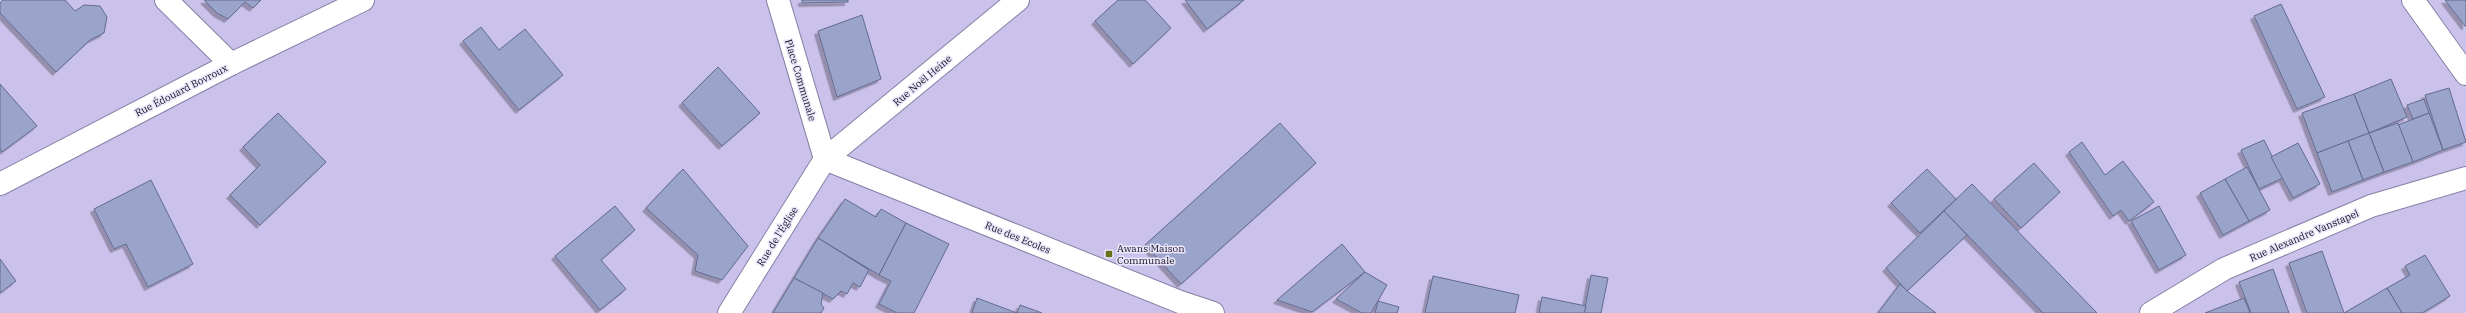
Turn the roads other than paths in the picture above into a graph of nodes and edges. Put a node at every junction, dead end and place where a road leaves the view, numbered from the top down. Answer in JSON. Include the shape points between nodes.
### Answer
{"nodes":[{"id":1,"x":166,"y":0,"type":"edge"},
{"id":2,"x":363,"y":0,"type":"edge"},
{"id":3,"x":778,"y":0,"type":"edge"},
{"id":4,"x":1018,"y":0,"type":"edge"},
{"id":5,"x":2413,"y":0,"type":"edge"},
{"id":6,"x":231,"y":64,"type":"junction"},
{"id":7,"x":2466,"y":74,"type":"edge"},
{"id":8,"x":825,"y":159,"type":"junction"},
{"id":9,"x":2466,"y":178,"type":"edge"},
{"id":10,"x":0,"y":184,"type":"edge"},
{"id":11,"x":729,"y":313,"type":"edge"},
{"id":12,"x":1212,"y":313,"type":"edge"},
{"id":13,"x":2151,"y":313,"type":"edge"}],
"edges":[{"from":1,"to":6,"type":"street"},
{"from":2,"to":6,"type":"street","name":"Rue Édouard Bovroux"},
{"from":3,"to":8,"type":"street","name":"Place Communale"},
{"from":4,"to":8,"type":"street","name":"Rue Noël Heine"},
{"from":5,"to":7,"type":"street"},
{"from":6,"to":10,"type":"street","name":"Rue Édouard Bovroux"},
{"from":8,"to":11,"type":"street","name":"Rue de l'Église"},
{"from":8,"to":12,"type":"street","name":"Rue des Ecoles"},
{"from":9,"to":13,"type":"street","name":"Rue Alexandre Vanstapel","via":[[2357,212],[2224,269]]}]}
